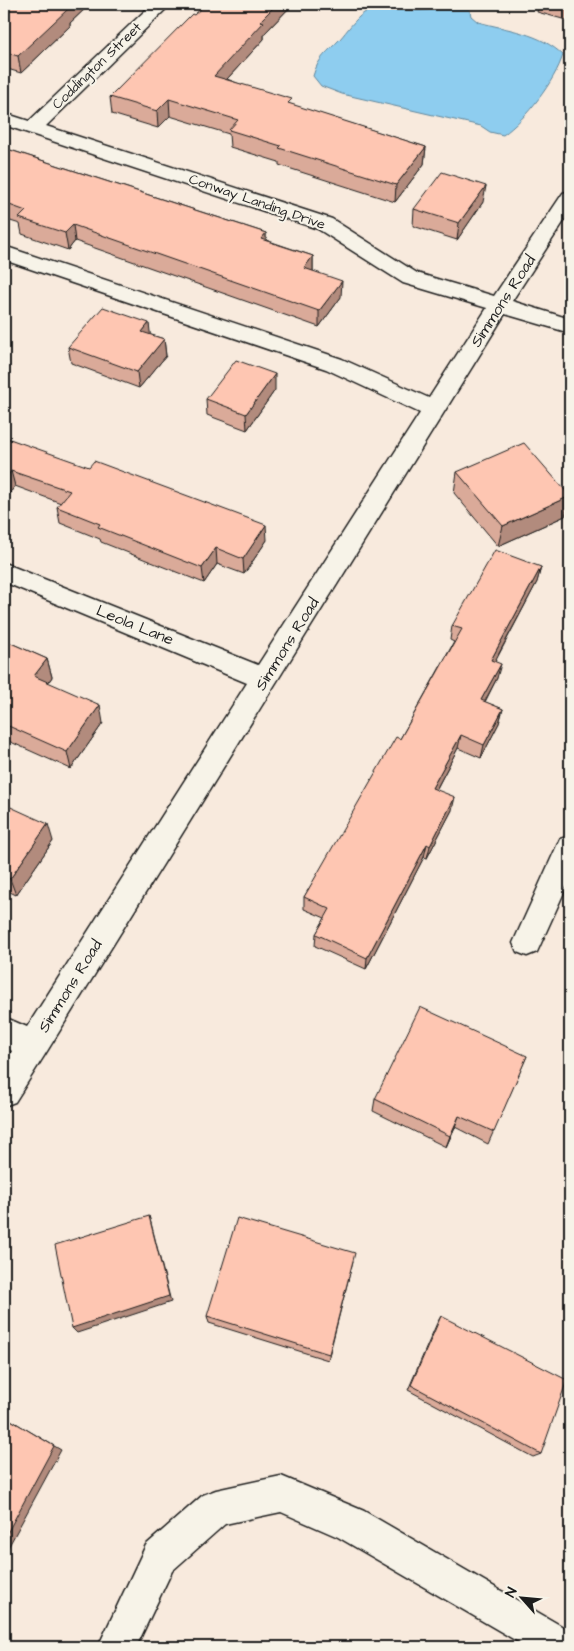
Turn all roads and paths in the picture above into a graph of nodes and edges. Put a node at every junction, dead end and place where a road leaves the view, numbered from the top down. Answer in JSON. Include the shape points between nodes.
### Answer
{"nodes":[{"id":1,"x":162,"y":4,"type":"edge"},
{"id":2,"x":4,"y":119,"type":"edge"},
{"id":3,"x":33,"y":128,"type":"junction"},
{"id":4,"x":570,"y":197,"type":"edge"},
{"id":5,"x":4,"y":253,"type":"edge"},
{"id":6,"x":500,"y":304,"type":"junction"},
{"id":7,"x":570,"y":326,"type":"edge"},
{"id":8,"x":434,"y":410,"type":"junction"},
{"id":9,"x":4,"y":572,"type":"edge"},
{"id":10,"x":265,"y":679,"type":"junction"},
{"id":11,"x":570,"y":848,"type":"edge"},
{"id":12,"x":527,"y":943,"type":"dead end"},
{"id":13,"x":4,"y":1031,"type":"edge"},
{"id":14,"x":33,"y":1046,"type":"junction"},
{"id":15,"x":4,"y":1091,"type":"edge"},
{"id":16,"x":117,"y":1647,"type":"edge"},
{"id":17,"x":562,"y":1647,"type":"edge"}],
"edges":[{"from":1,"to":3,"type":"street","name":"Coddington Street"},
{"from":2,"to":3,"type":"street","name":"Conway Landing Drive"},
{"from":3,"to":6,"type":"street","name":"Conway Landing Drive","via":[[325,224],[410,278]]},
{"from":4,"to":6,"type":"street","name":"Simmons Road"},
{"from":5,"to":8,"type":"street","via":[[334,364]]},
{"from":6,"to":7,"type":"street","name":"Conway Landing Drive"},
{"from":6,"to":8,"type":"street","name":"Simmons Road"},
{"from":8,"to":10,"type":"street","name":"Simmons Road"},
{"from":9,"to":10,"type":"street","name":"Leola Lane"},
{"from":10,"to":14,"type":"street","name":"Simmons Road"},
{"from":11,"to":12,"type":"street"},
{"from":13,"to":14,"type":"street"},
{"from":14,"to":15,"type":"street","name":"Simmons Road"},
{"from":16,"to":17,"type":"street","via":[[159,1558],[216,1508],[281,1494],[352,1524]]}]}
